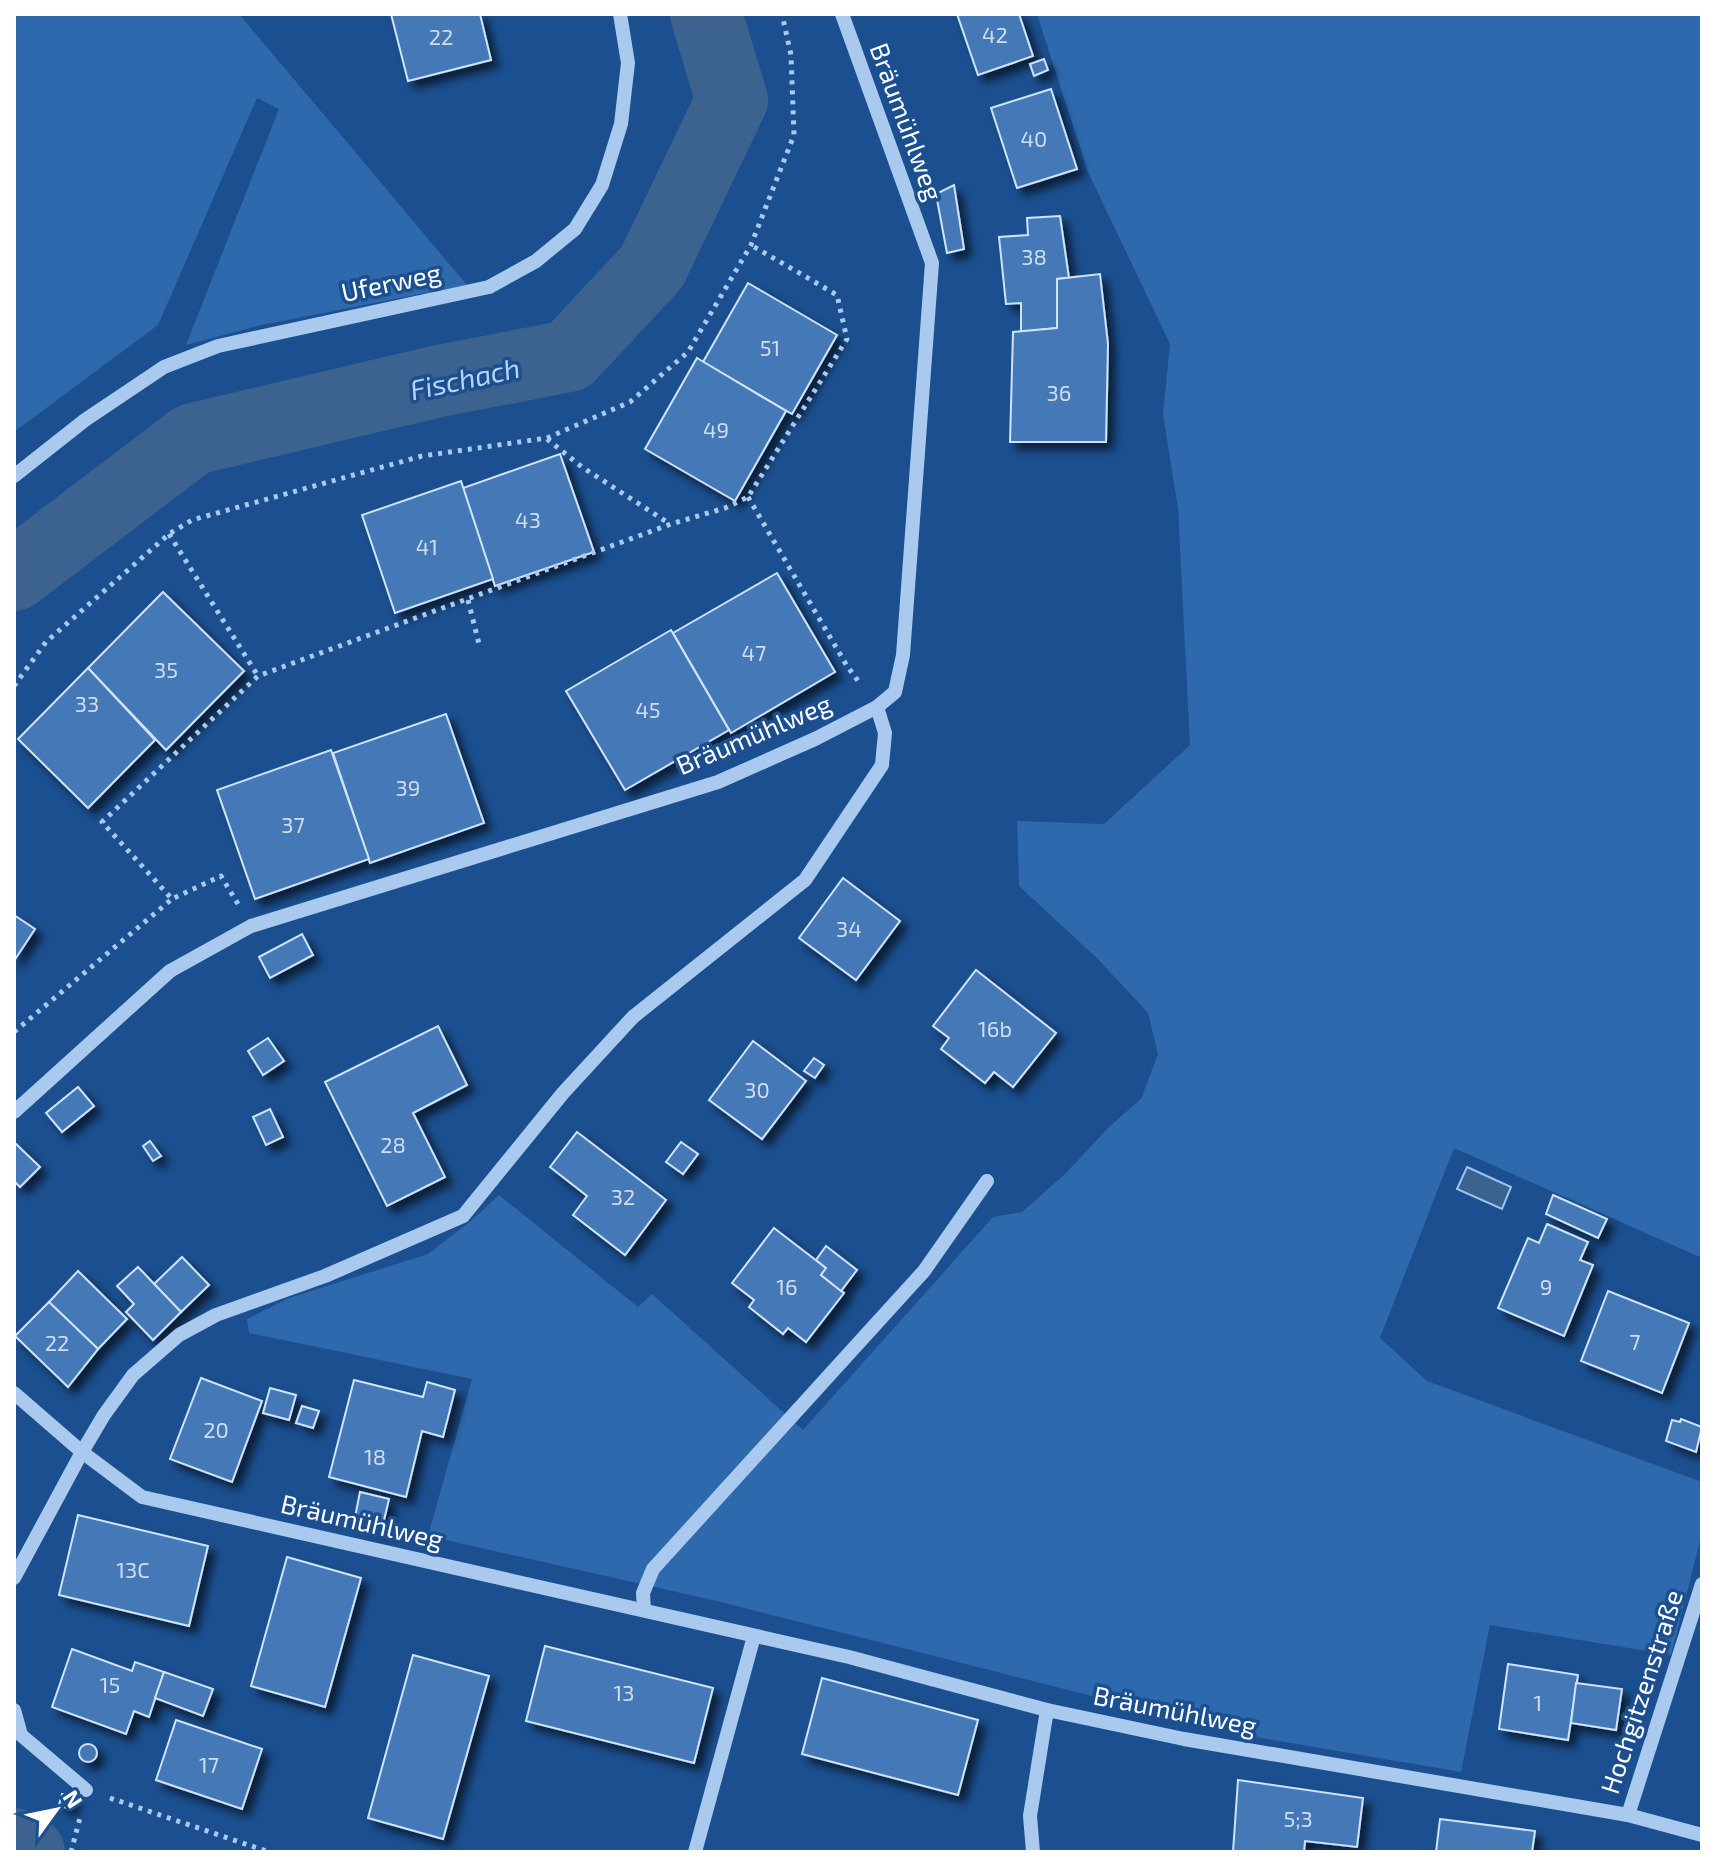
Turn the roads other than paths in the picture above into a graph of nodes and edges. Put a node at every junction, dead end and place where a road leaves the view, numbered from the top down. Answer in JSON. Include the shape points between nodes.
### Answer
{"nodes":[{"id":1,"x":620,"y":14,"type":"edge"},
{"id":2,"x":842,"y":14,"type":"edge"},
{"id":3,"x":14,"y":476,"type":"edge"},
{"id":4,"x":877,"y":707,"type":"junction"},
{"id":5,"x":14,"y":1112,"type":"edge"},
{"id":6,"x":987,"y":1181,"type":"dead end"},
{"id":7,"x":14,"y":1393,"type":"edge"},
{"id":8,"x":82,"y":1452,"type":"junction"},
{"id":9,"x":14,"y":1578,"type":"edge"},
{"id":10,"x":1702,"y":1584,"type":"edge"},
{"id":11,"x":644,"y":1610,"type":"junction"},
{"id":12,"x":754,"y":1636,"type":"junction"},
{"id":13,"x":14,"y":1710,"type":"edge"},
{"id":14,"x":1047,"y":1710,"type":"junction"},
{"id":15,"x":18,"y":1733,"type":"edge"},
{"id":16,"x":86,"y":1790,"type":"road end"},
{"id":17,"x":1628,"y":1815,"type":"junction"},
{"id":18,"x":1702,"y":1835,"type":"edge"},
{"id":19,"x":695,"y":1852,"type":"edge"},
{"id":20,"x":1033,"y":1852,"type":"edge"}],
"edges":[{"from":1,"to":3,"type":"street","name":"Uferweg","via":[[628,63],[621,124],[602,185],[575,229],[536,261],[489,287],[218,346],[164,367]]},
{"from":2,"to":4,"type":"street","name":"Bräumühlweg","via":[[932,263],[903,655],[895,692]]},
{"from":4,"to":5,"type":"street","name":"Bräumühlweg","via":[[718,782],[251,926],[170,971]]},
{"from":4,"to":8,"type":"street","via":[[885,733],[882,765],[805,880],[633,1017],[463,1216],[325,1276],[216,1315],[179,1335],[133,1375]]},
{"from":6,"to":11,"type":"street","via":[[924,1271],[653,1569],[643,1593]]},
{"from":7,"to":8,"type":"street","name":"Bräumühlweg"},
{"from":8,"to":9,"type":"street"},
{"from":8,"to":11,"type":"street","name":"Bräumühlweg","via":[[142,1497]]},
{"from":10,"to":17,"type":"street","name":"Hochgitzenstraße"},
{"from":11,"to":12,"type":"street","name":"Bräumühlweg"},
{"from":12,"to":14,"type":"street","name":"Bräumühlweg"},
{"from":12,"to":19,"type":"street"},
{"from":13,"to":15,"type":"street"},
{"from":14,"to":17,"type":"street","name":"Bräumühlweg","via":[[1184,1739]]},
{"from":14,"to":20,"type":"street","via":[[1030,1816]]},
{"from":15,"to":16,"type":"street"},
{"from":17,"to":18,"type":"street","name":"Bräumühlweg"}]}
